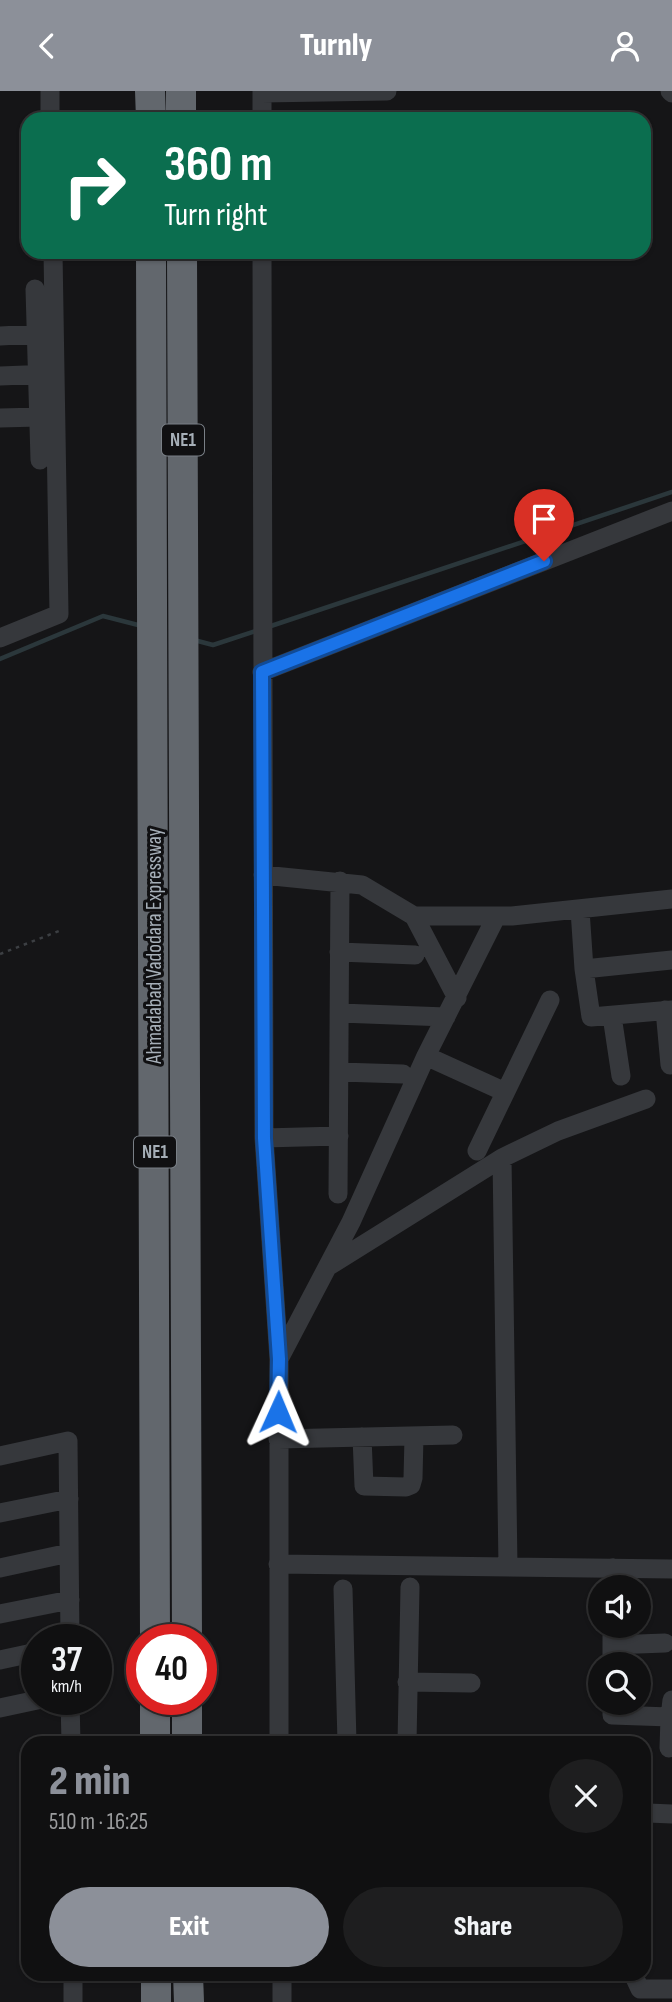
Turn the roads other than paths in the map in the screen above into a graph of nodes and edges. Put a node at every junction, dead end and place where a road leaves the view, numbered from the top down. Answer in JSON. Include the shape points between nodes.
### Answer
{"nodes":[{"id":1,"x":50,"y":91,"type":"edge"},
{"id":2,"x":150,"y":91,"type":"edge"},
{"id":3,"x":181,"y":91,"type":"edge"},
{"id":4,"x":387,"y":91,"type":"edge"},
{"id":5,"x":262,"y":92,"type":"edge"},
{"id":6,"x":50,"y":112,"type":"edge"},
{"id":7,"x":150,"y":112,"type":"edge"},
{"id":8,"x":181,"y":112,"type":"edge"},
{"id":9,"x":262,"y":112,"type":"edge"},
{"id":10,"x":53,"y":259,"type":"edge"},
{"id":11,"x":151,"y":259,"type":"edge"},
{"id":12,"x":182,"y":259,"type":"edge"},
{"id":13,"x":262,"y":259,"type":"edge"},
{"id":14,"x":35,"y":289,"type":"dead end"},
{"id":15,"x":36,"y":334,"type":"junction"},
{"id":16,"x":0,"y":337,"type":"edge"},
{"id":17,"x":46,"y":375,"type":"junction"},
{"id":18,"x":0,"y":376,"type":"edge"},
{"id":19,"x":39,"y":417,"type":"junction"},
{"id":20,"x":0,"y":418,"type":"edge"},
{"id":21,"x":40,"y":460,"type":"dead end"},
{"id":22,"x":672,"y":511,"type":"edge"},
{"id":23,"x":0,"y":638,"type":"edge"},
{"id":24,"x":262,"y":672,"type":"junction"},
{"id":25,"x":263,"y":875,"type":"junction"},
{"id":26,"x":340,"y":881,"type":"junction"},
{"id":27,"x":672,"y":899,"type":"edge"},
{"id":28,"x":580,"y":910,"type":"junction"},
{"id":29,"x":414,"y":916,"type":"junction"},
{"id":30,"x":496,"y":917,"type":"junction"},
{"id":31,"x":339,"y":952,"type":"junction"},
{"id":32,"x":415,"y":955,"type":"dead end"},
{"id":33,"x":672,"y":960,"type":"edge"},
{"id":34,"x":584,"y":969,"type":"junction"},
{"id":35,"x":457,"y":998,"type":"junction"},
{"id":36,"x":551,"y":1000,"type":"dead end"},
{"id":37,"x":669,"y":1010,"type":"edge"},
{"id":38,"x":340,"y":1013,"type":"junction"},
{"id":39,"x":612,"y":1016,"type":"junction"},
{"id":40,"x":446,"y":1017,"type":"junction"},
{"id":41,"x":426,"y":1056,"type":"junction"},
{"id":42,"x":670,"y":1065,"type":"dead end"},
{"id":43,"x":340,"y":1072,"type":"junction"},
{"id":44,"x":403,"y":1074,"type":"dead end"},
{"id":45,"x":621,"y":1076,"type":"dead end"},
{"id":46,"x":505,"y":1092,"type":"junction"},
{"id":47,"x":646,"y":1099,"type":"dead end"},
{"id":48,"x":339,"y":1136,"type":"junction"},
{"id":49,"x":264,"y":1138,"type":"junction"},
{"id":50,"x":477,"y":1151,"type":"dead end"},
{"id":51,"x":502,"y":1158,"type":"junction"},
{"id":52,"x":338,"y":1194,"type":"dead end"},
{"id":53,"x":328,"y":1267,"type":"junction"},
{"id":54,"x":279,"y":1359,"type":"junction"},
{"id":55,"x":453,"y":1436,"type":"dead end"},
{"id":56,"x":362,"y":1437,"type":"junction"},
{"id":57,"x":414,"y":1437,"type":"junction"},
{"id":58,"x":278,"y":1439,"type":"junction"},
{"id":59,"x":0,"y":1456,"type":"edge"},
{"id":60,"x":69,"y":1499,"type":"junction"},
{"id":61,"x":0,"y":1513,"type":"edge"},
{"id":62,"x":69,"y":1553,"type":"junction"},
{"id":63,"x":278,"y":1564,"type":"junction"},
{"id":64,"x":508,"y":1567,"type":"junction"},
{"id":65,"x":0,"y":1568,"type":"edge"},
{"id":66,"x":672,"y":1569,"type":"edge"},
{"id":67,"x":591,"y":1575,"type":"edge"},
{"id":68,"x":627,"y":1575,"type":"edge"},
{"id":69,"x":410,"y":1587,"type":"dead end"},
{"id":70,"x":343,"y":1589,"type":"dead end"},
{"id":71,"x":70,"y":1601,"type":"junction"},
{"id":72,"x":0,"y":1614,"type":"edge"},
{"id":73,"x":70,"y":1624,"type":"edge"},
{"id":74,"x":155,"y":1624,"type":"edge"},
{"id":75,"x":187,"y":1624,"type":"edge"},
{"id":76,"x":666,"y":1643,"type":"dead end"},
{"id":77,"x":612,"y":1645,"type":"edge"},
{"id":78,"x":21,"y":1655,"type":"edge"},
{"id":79,"x":0,"y":1660,"type":"edge"},
{"id":80,"x":407,"y":1682,"type":"junction"},
{"id":81,"x":471,"y":1683,"type":"dead end"},
{"id":82,"x":21,"y":1703,"type":"edge"},
{"id":83,"x":0,"y":1708,"type":"edge"},
{"id":84,"x":671,"y":1709,"type":"edge"},
{"id":85,"x":651,"y":1711,"type":"edge"},
{"id":86,"x":71,"y":1715,"type":"edge"},
{"id":87,"x":155,"y":1715,"type":"edge"},
{"id":88,"x":187,"y":1715,"type":"edge"},
{"id":89,"x":71,"y":1736,"type":"edge"},
{"id":90,"x":155,"y":1736,"type":"edge"},
{"id":91,"x":187,"y":1736,"type":"edge"},
{"id":92,"x":279,"y":1736,"type":"edge"},
{"id":93,"x":347,"y":1736,"type":"edge"},
{"id":94,"x":407,"y":1736,"type":"edge"},
{"id":95,"x":669,"y":1748,"type":"dead end"},
{"id":96,"x":651,"y":1813,"type":"edge"},
{"id":97,"x":672,"y":1814,"type":"edge"},
{"id":98,"x":73,"y":1981,"type":"edge"},
{"id":99,"x":156,"y":1981,"type":"edge"},
{"id":100,"x":188,"y":1981,"type":"edge"},
{"id":101,"x":282,"y":1981,"type":"edge"},
{"id":102,"x":636,"y":1981,"type":"edge"},
{"id":103,"x":672,"y":1989,"type":"edge"},
{"id":104,"x":73,"y":2002,"type":"edge"},
{"id":105,"x":156,"y":2002,"type":"edge"},
{"id":106,"x":189,"y":2002,"type":"edge"},
{"id":107,"x":282,"y":2002,"type":"edge"}],
"edges":[{"from":1,"to":6,"type":"street"},
{"from":2,"to":7,"type":"highway"},
{"from":3,"to":8,"type":"highway"},
{"from":4,"to":5,"type":"street"},
{"from":5,"to":9,"type":"street"},
{"from":10,"to":17,"type":"street"},
{"from":11,"to":74,"type":"highway","name":"Ahmadabad Vadodara Expressway","number":"NE1"},
{"from":12,"to":75,"type":"highway","name":"Ahmadabad Vadodara Expressway","number":"NE1"},
{"from":13,"to":24,"type":"street"},
{"from":14,"to":15,"type":"street"},
{"from":15,"to":16,"type":"street"},
{"from":15,"to":17,"type":"street"},
{"from":17,"to":18,"type":"street"},
{"from":17,"to":19,"type":"street"},
{"from":17,"to":23,"type":"street","via":[[59,614]]},
{"from":19,"to":20,"type":"street"},
{"from":19,"to":21,"type":"street"},
{"from":22,"to":24,"type":"street"},
{"from":24,"to":25,"type":"street"},
{"from":25,"to":26,"type":"street"},
{"from":25,"to":49,"type":"street"},
{"from":26,"to":29,"type":"street","via":[[362,885]]},
{"from":26,"to":31,"type":"street"},
{"from":27,"to":28,"type":"street"},
{"from":28,"to":30,"type":"street"},
{"from":28,"to":34,"type":"street"},
{"from":29,"to":30,"type":"street"},
{"from":29,"to":35,"type":"street"},
{"from":30,"to":35,"type":"street"},
{"from":31,"to":32,"type":"street"},
{"from":31,"to":38,"type":"street"},
{"from":33,"to":34,"type":"street"},
{"from":34,"to":39,"type":"street","via":[[591,1017]]},
{"from":35,"to":40,"type":"street"},
{"from":36,"to":46,"type":"street"},
{"from":37,"to":39,"type":"street"},
{"from":37,"to":42,"type":"street"},
{"from":38,"to":40,"type":"street"},
{"from":38,"to":43,"type":"street"},
{"from":39,"to":45,"type":"street"},
{"from":40,"to":41,"type":"street"},
{"from":41,"to":46,"type":"street"},
{"from":41,"to":53,"type":"street"},
{"from":43,"to":44,"type":"street"},
{"from":43,"to":48,"type":"street"},
{"from":46,"to":50,"type":"street"},
{"from":47,"to":51,"type":"street","via":[[558,1131]]},
{"from":48,"to":49,"type":"street"},
{"from":48,"to":52,"type":"street"},
{"from":49,"to":54,"type":"street"},
{"from":51,"to":53,"type":"street"},
{"from":51,"to":64,"type":"street"},
{"from":53,"to":54,"type":"street"},
{"from":54,"to":58,"type":"street"},
{"from":55,"to":57,"type":"street"},
{"from":56,"to":57,"type":"street"},
{"from":56,"to":57,"type":"street","via":[[364,1486],[406,1487],[413,1478]]},
{"from":56,"to":58,"type":"street"},
{"from":58,"to":63,"type":"street"},
{"from":59,"to":60,"type":"street","via":[[68,1441]]},
{"from":60,"to":61,"type":"street"},
{"from":60,"to":62,"type":"street"},
{"from":62,"to":65,"type":"street"},
{"from":62,"to":71,"type":"street"},
{"from":63,"to":64,"type":"street"},
{"from":63,"to":92,"type":"street"},
{"from":64,"to":67,"type":"street"},
{"from":66,"to":68,"type":"street"},
{"from":69,"to":80,"type":"street"},
{"from":70,"to":93,"type":"street"},
{"from":71,"to":72,"type":"street"},
{"from":71,"to":73,"type":"street"},
{"from":76,"to":77,"type":"street"},
{"from":78,"to":79,"type":"street"},
{"from":80,"to":81,"type":"street"},
{"from":80,"to":94,"type":"street"},
{"from":82,"to":83,"type":"street"},
{"from":84,"to":85,"type":"street"},
{"from":84,"to":95,"type":"street"},
{"from":86,"to":89,"type":"street"},
{"from":87,"to":90,"type":"highway"},
{"from":88,"to":91,"type":"highway"},
{"from":96,"to":97,"type":"street"},
{"from":98,"to":104,"type":"street"},
{"from":99,"to":105,"type":"highway"},
{"from":100,"to":106,"type":"highway"},
{"from":101,"to":107,"type":"street"},
{"from":102,"to":103,"type":"street","via":[[640,1989]]}]}
